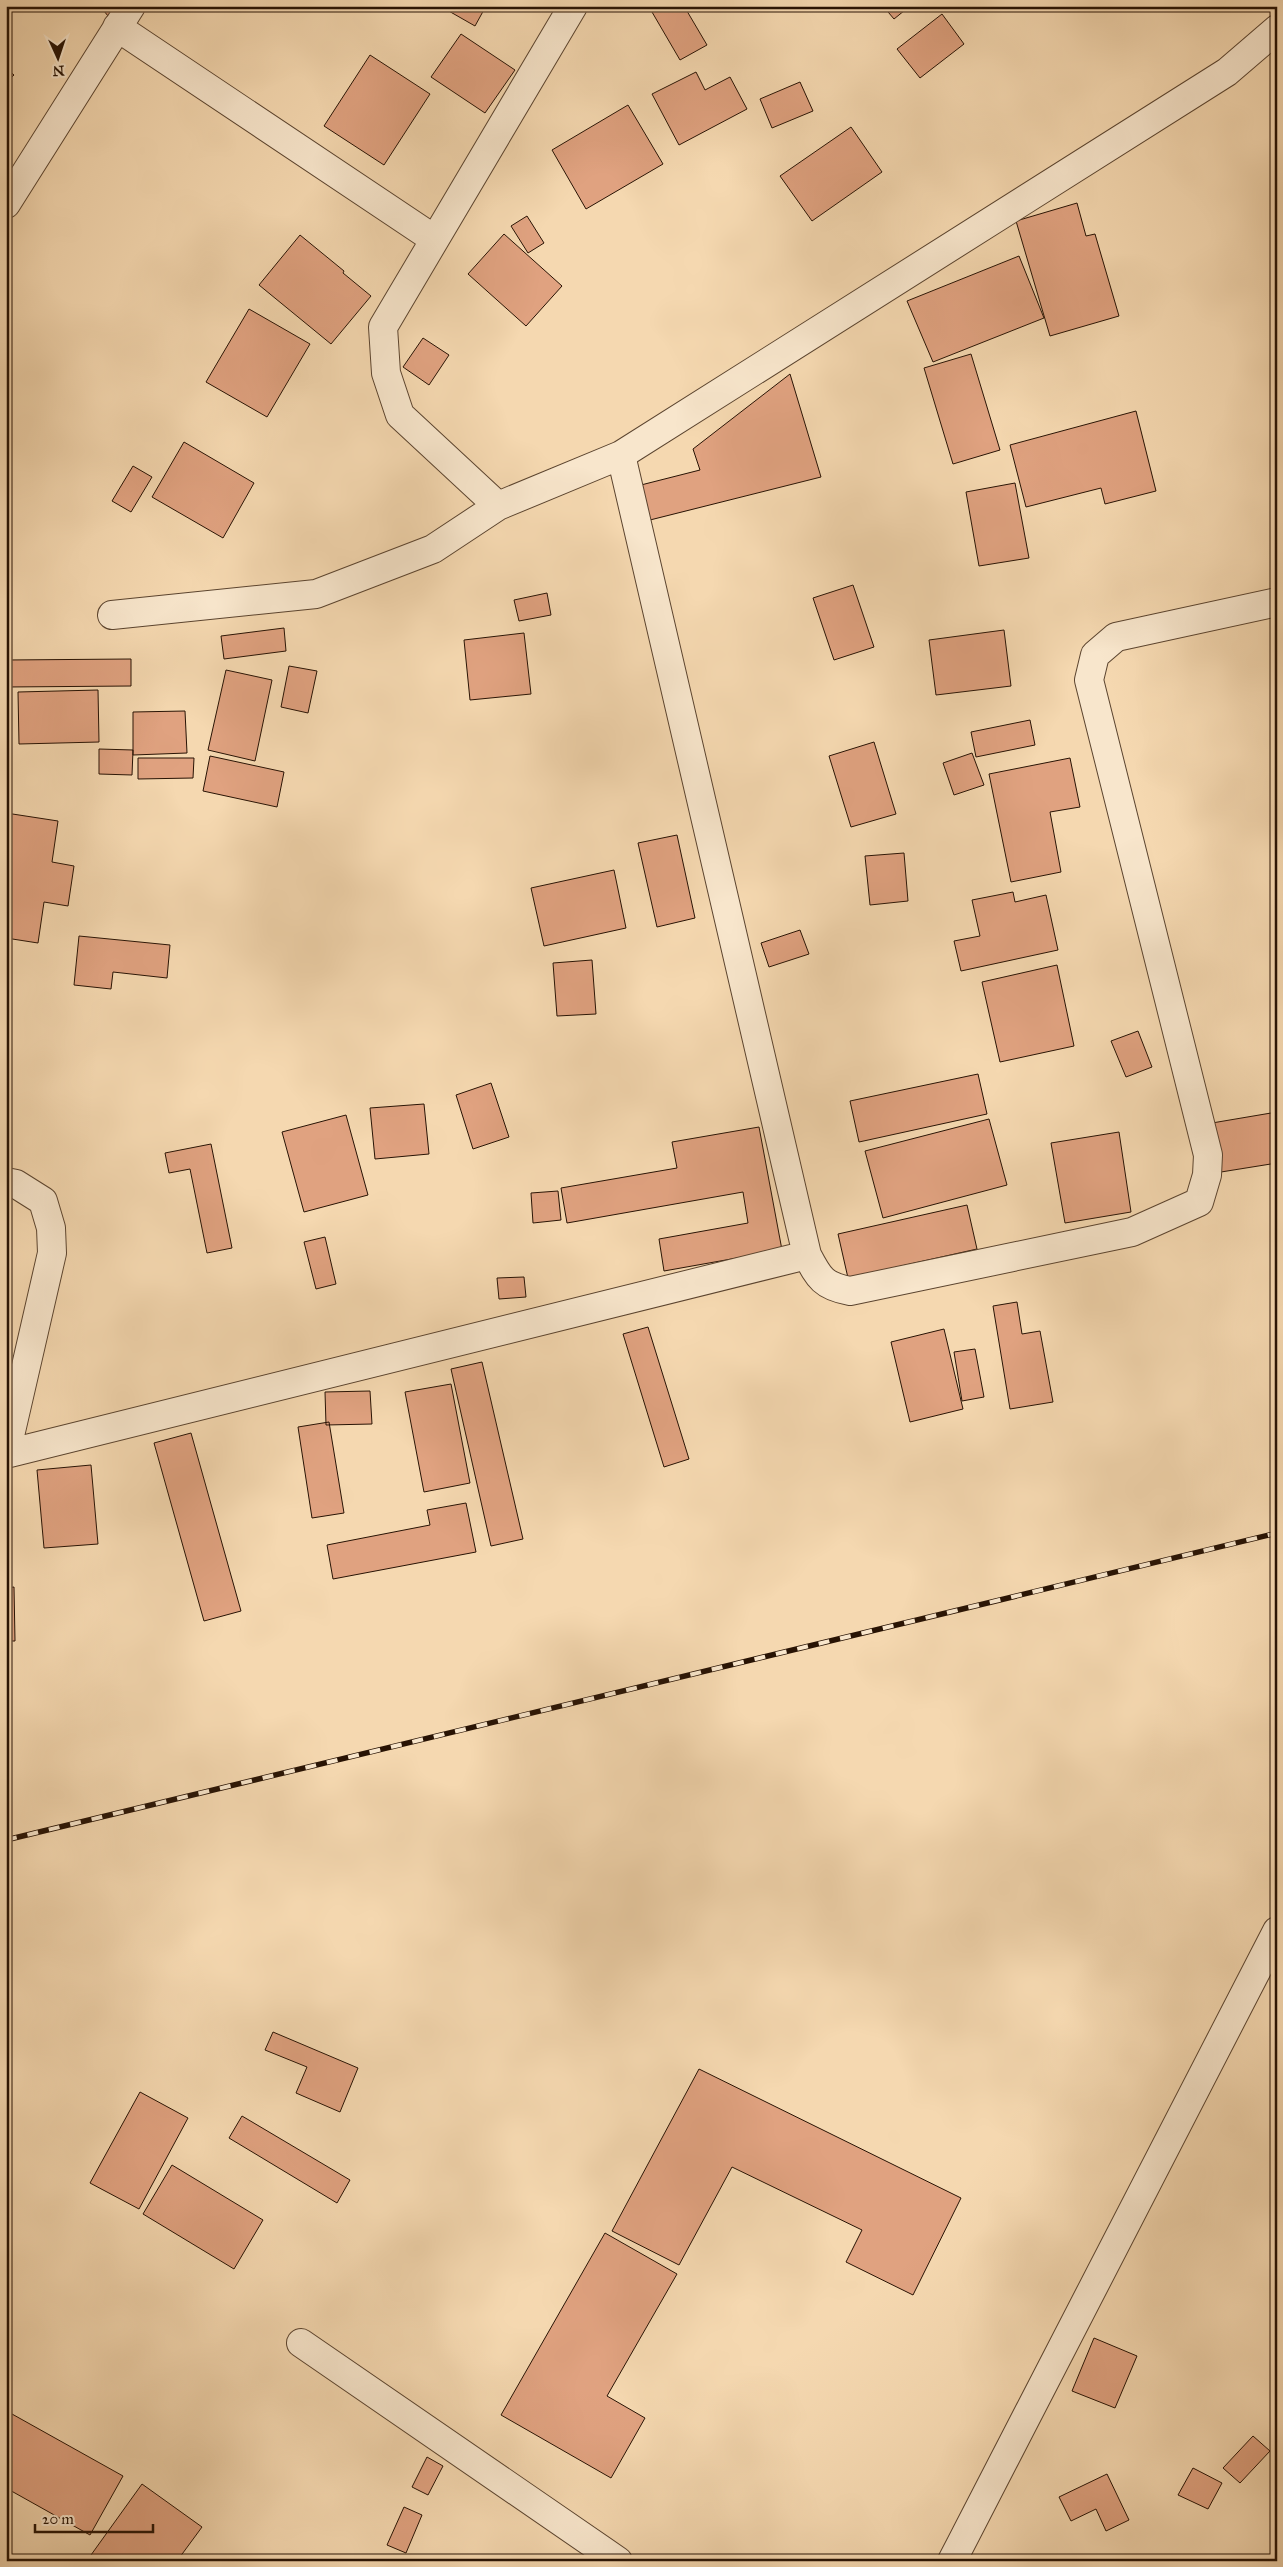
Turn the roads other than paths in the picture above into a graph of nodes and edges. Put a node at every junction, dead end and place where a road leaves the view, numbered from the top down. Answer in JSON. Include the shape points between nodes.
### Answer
{"nodes":[{"id":1,"x":573,"y":6,"type":"edge"},
{"id":2,"x":124,"y":17,"type":"edge"},
{"id":3,"x":1277,"y":29,"type":"edge"},
{"id":4,"x":6,"y":204,"type":"edge"},
{"id":5,"x":434,"y":239,"type":"junction"},
{"id":6,"x":621,"y":455,"type":"junction"},
{"id":7,"x":498,"y":506,"type":"junction"},
{"id":8,"x":1277,"y":602,"type":"edge"},
{"id":9,"x":112,"y":615,"type":"dead end"},
{"id":10,"x":6,"y":1182,"type":"edge"},
{"id":11,"x":807,"y":1255,"type":"junction"},
{"id":12,"x":6,"y":1454,"type":"edge"},
{"id":13,"x":1277,"y":1931,"type":"edge"},
{"id":14,"x":301,"y":2343,"type":"dead end"},
{"id":15,"x":618,"y":2561,"type":"edge"},
{"id":16,"x":952,"y":2561,"type":"edge"}],
"edges":[{"from":1,"to":5,"type":"street"},
{"from":2,"to":4,"type":"street"},
{"from":2,"to":5,"type":"street"},
{"from":3,"to":6,"type":"street","via":[[1227,72]]},
{"from":5,"to":7,"type":"street","via":[[383,327],[386,373],[400,415]]},
{"from":6,"to":7,"type":"street"},
{"from":6,"to":11,"type":"street"},
{"from":7,"to":9,"type":"street","via":[[433,549],[316,594]]},
{"from":8,"to":11,"type":"street","via":[[1116,637],[1095,655],[1089,680],[1208,1155],[1207,1175],[1199,1202],[1132,1232],[850,1291],[835,1288],[820,1279]]},
{"from":10,"to":12,"type":"street","via":[[16,1184],[43,1201],[52,1253]]},
{"from":11,"to":12,"type":"street"},
{"from":13,"to":16,"type":"street"},
{"from":14,"to":15,"type":"street"}]}
